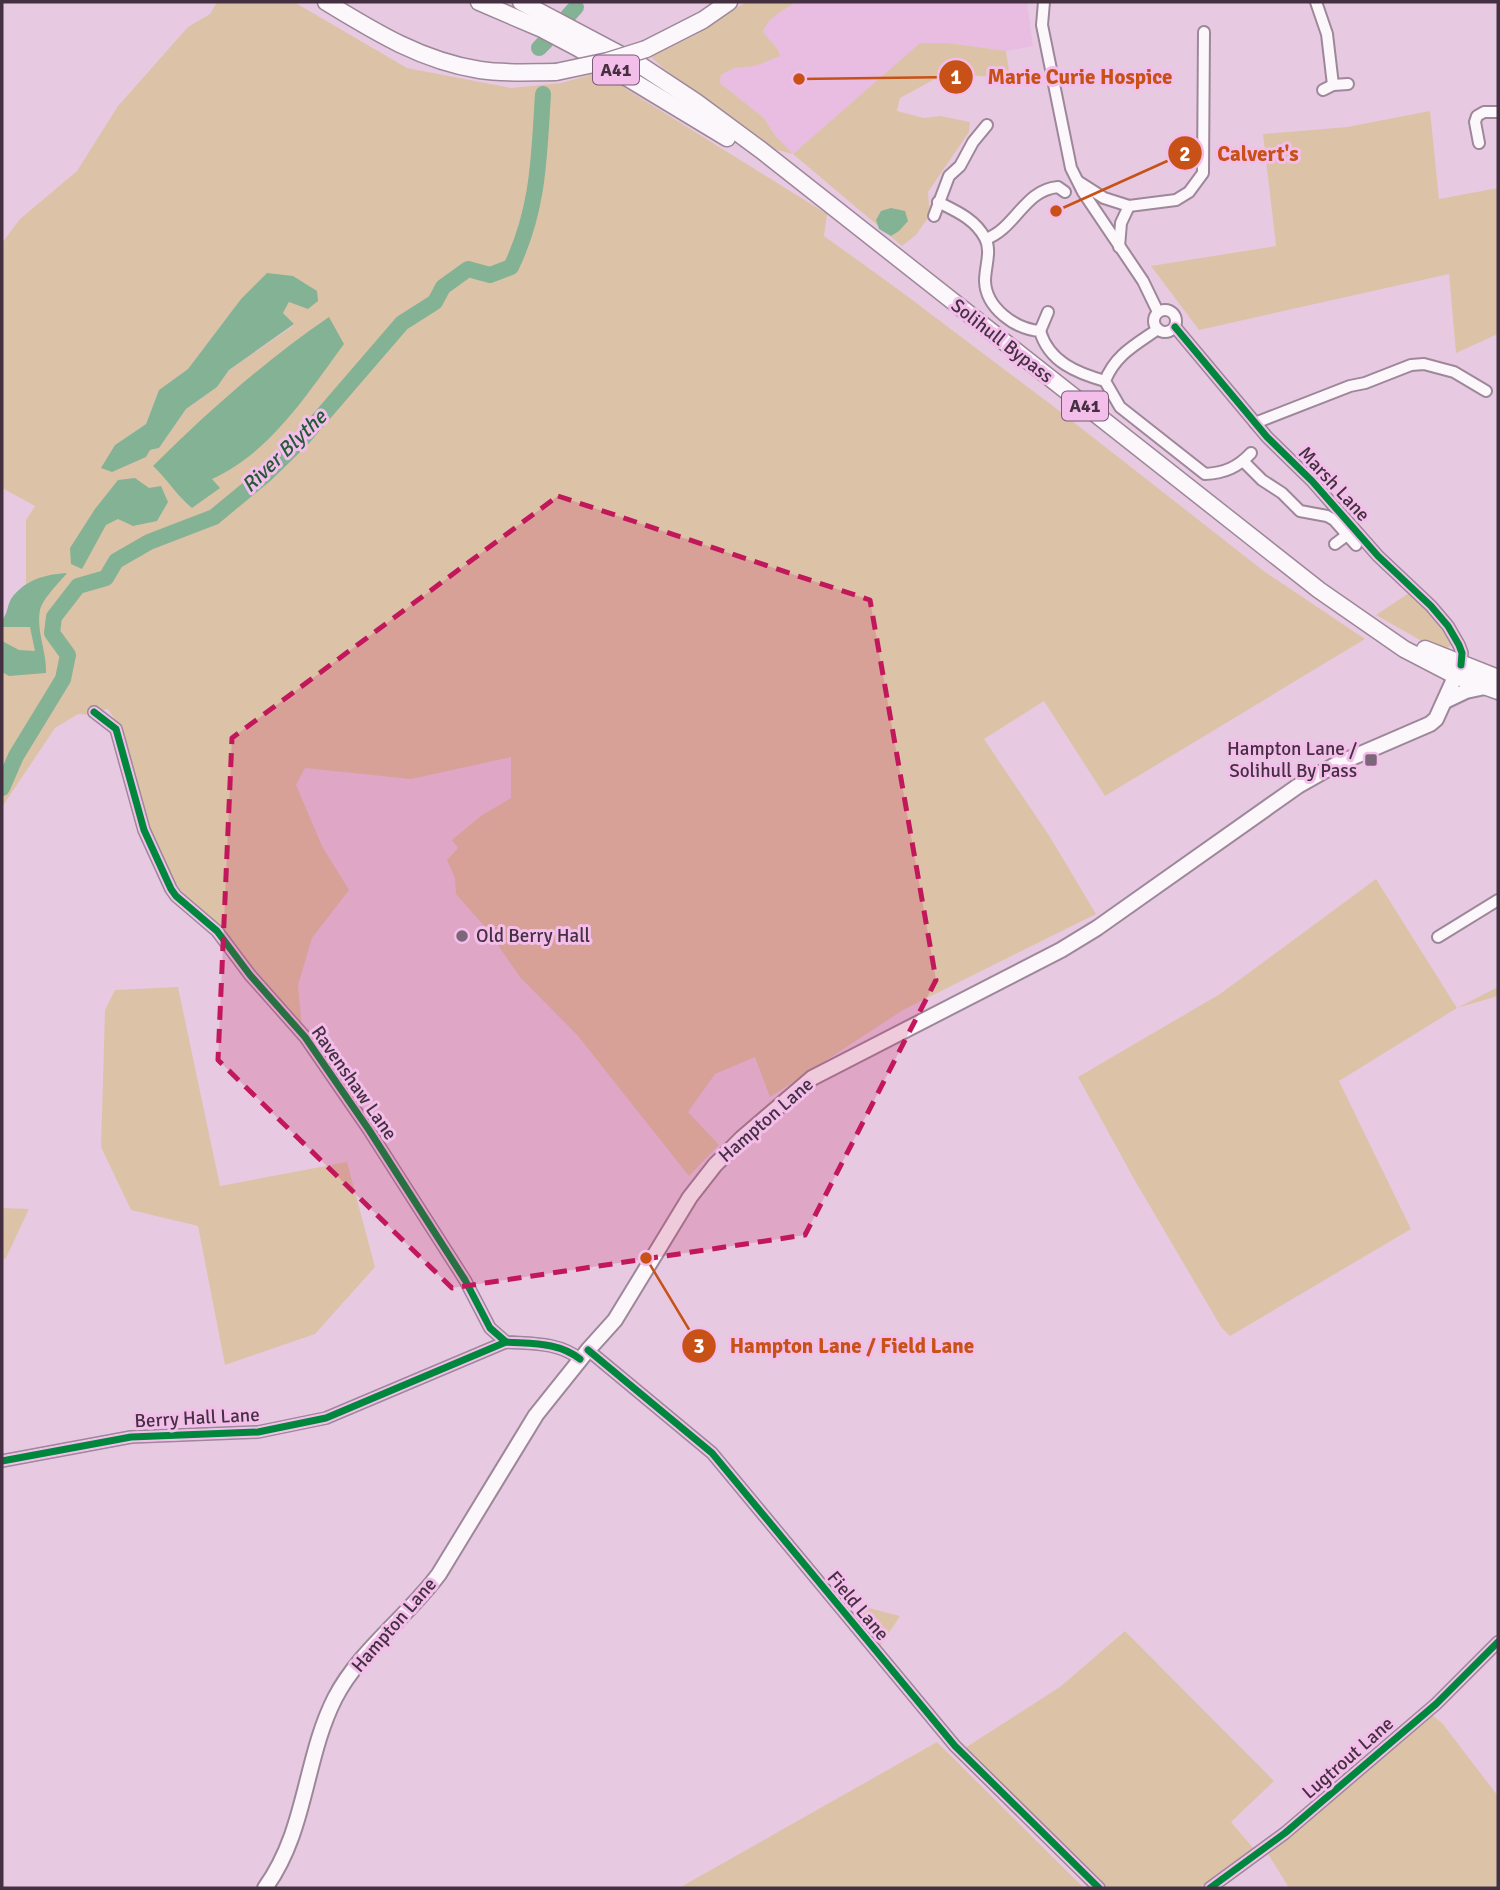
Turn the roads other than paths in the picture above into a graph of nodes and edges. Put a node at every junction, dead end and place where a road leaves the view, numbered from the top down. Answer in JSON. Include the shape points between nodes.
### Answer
{"nodes":[{"id":1,"x":326,"y":2,"type":"edge"},
{"id":2,"x":479,"y":2,"type":"edge"},
{"id":3,"x":521,"y":2,"type":"edge"},
{"id":4,"x":729,"y":2,"type":"edge"},
{"id":5,"x":1044,"y":2,"type":"edge"},
{"id":6,"x":1316,"y":2,"type":"edge"},
{"id":7,"x":1204,"y":32,"type":"dead end"},
{"id":8,"x":1348,"y":84,"type":"dead end"},
{"id":9,"x":1498,"y":113,"type":"edge"},
{"id":10,"x":987,"y":125,"type":"dead end"},
{"id":11,"x":1479,"y":143,"type":"dead end"},
{"id":12,"x":1077,"y":180,"type":"junction"},
{"id":13,"x":1060,"y":185,"type":"dead end"},
{"id":14,"x":809,"y":190,"type":"junction"},
{"id":15,"x":938,"y":202,"type":"junction"},
{"id":16,"x":1129,"y":206,"type":"junction"},
{"id":17,"x":934,"y":216,"type":"dead end"},
{"id":18,"x":986,"y":239,"type":"junction"},
{"id":19,"x":1119,"y":247,"type":"junction"},
{"id":20,"x":1048,"y":312,"type":"dead end"},
{"id":21,"x":1158,"y":312,"type":"junction"},
{"id":22,"x":1175,"y":327,"type":"junction"},
{"id":23,"x":1158,"y":329,"type":"junction"},
{"id":24,"x":1040,"y":331,"type":"junction"},
{"id":25,"x":1105,"y":382,"type":"junction"},
{"id":26,"x":1486,"y":391,"type":"dead end"},
{"id":27,"x":1255,"y":423,"type":"junction"},
{"id":28,"x":1347,"y":535,"type":"junction"},
{"id":29,"x":1335,"y":544,"type":"dead end"},
{"id":30,"x":1356,"y":545,"type":"dead end"},
{"id":31,"x":1459,"y":670,"type":"junction"},
{"id":32,"x":1494,"y":685,"type":"edge"},
{"id":33,"x":1445,"y":701,"type":"junction"},
{"id":34,"x":94,"y":712,"type":"dead end"},
{"id":35,"x":1498,"y":900,"type":"edge"},
{"id":36,"x":1437,"y":937,"type":"dead end"},
{"id":37,"x":506,"y":1342,"type":"junction"},
{"id":38,"x":584,"y":1354,"type":"junction"},
{"id":39,"x":2,"y":1461,"type":"edge"},
{"id":40,"x":1498,"y":1642,"type":"edge"},
{"id":41,"x":265,"y":1888,"type":"edge"},
{"id":42,"x":1099,"y":1888,"type":"edge"},
{"id":43,"x":1210,"y":1888,"type":"edge"}],
"edges":[{"from":1,"to":4,"type":"highway","bridge":true,"via":[[430,58],[481,70],[556,72],[646,48]]},
{"from":2,"to":14,"type":"highway","name":"Solihull Bypass","number":"A41","via":[[542,29],[630,77]]},
{"from":3,"to":14,"type":"highway","name":"Solihull Bypass","number":"A41","via":[[640,65],[729,126]]},
{"from":5,"to":12,"type":"street","via":[[1042,25]]},
{"from":6,"to":8,"type":"street","via":[[1326,34],[1328,87]]},
{"from":7,"to":16,"type":"street","via":[[1203,173],[1189,192],[1176,200]]},
{"from":9,"to":11,"type":"street","via":[[1477,116]]},
{"from":10,"to":15,"type":"street","via":[[983,139],[949,176]]},
{"from":12,"to":16,"type":"street","via":[[1104,198]]},
{"from":12,"to":19,"type":"street"},
{"from":13,"to":18,"type":"street","via":[[1036,194],[1005,228]]},
{"from":14,"to":31,"type":"highway","name":"Solihull Bypass","number":"A41","via":[[1320,590],[1362,620]]},
{"from":15,"to":17,"type":"street"},
{"from":15,"to":18,"type":"street","via":[[967,217]]},
{"from":16,"to":19,"type":"street","via":[[1121,223]]},
{"from":18,"to":24,"type":"street","via":[[985,284],[995,305],[1017,326]]},
{"from":19,"to":21,"type":"street"},
{"from":20,"to":24,"type":"street"},
{"from":21,"to":22,"type":"street","via":[[1175,315]]},
{"from":21,"to":23,"type":"street"},
{"from":22,"to":23,"type":"street","via":[[1163,332]]},
{"from":22,"to":27,"type":"street","name":"Marsh Lane"},
{"from":23,"to":25,"type":"street","via":[[1115,360]]},
{"from":24,"to":25,"type":"street","via":[[1054,357],[1080,374]]},
{"from":25,"to":28,"type":"street","via":[[1119,407],[1205,474],[1226,471],[1247,457],[1262,480],[1296,508],[1327,516]]},
{"from":26,"to":27,"type":"street","via":[[1454,372],[1411,365]]},
{"from":27,"to":31,"type":"street","name":"Marsh Lane","via":[[1448,626],[1462,653]]},
{"from":28,"to":29,"type":"street"},
{"from":28,"to":30,"type":"street"},
{"from":31,"to":32,"type":"highway","name":"Solihull Bypass","number":"A41"},
{"from":31,"to":33,"type":"main road","name":"Hampton Lane"},
{"from":32,"to":33,"type":"main road"},
{"from":33,"to":38,"type":"main road","name":"Hampton Lane","via":[[1430,724],[1298,786],[1061,950],[838,1064],[795,1091],[715,1165],[673,1223],[615,1320]]},
{"from":34,"to":37,"type":"street","name":"Ravenshaw Lane","via":[[116,729],[144,830],[171,889],[217,931],[304,1037],[465,1280],[490,1328]]},
{"from":35,"to":36,"type":"street"},
{"from":37,"to":38,"type":"street"},
{"from":37,"to":39,"type":"street","name":"Berry Hall Lane","via":[[326,1418],[258,1432],[131,1437]]},
{"from":38,"to":41,"type":"main road","name":"Hampton Lane","via":[[536,1415],[439,1574],[353,1670],[336,1696],[294,1835]]},
{"from":38,"to":42,"type":"street","name":"Field Lane","via":[[712,1453],[956,1746]]},
{"from":40,"to":43,"type":"street","name":"Lugtrout Lane","via":[[1436,1704],[1285,1833]]}]}
